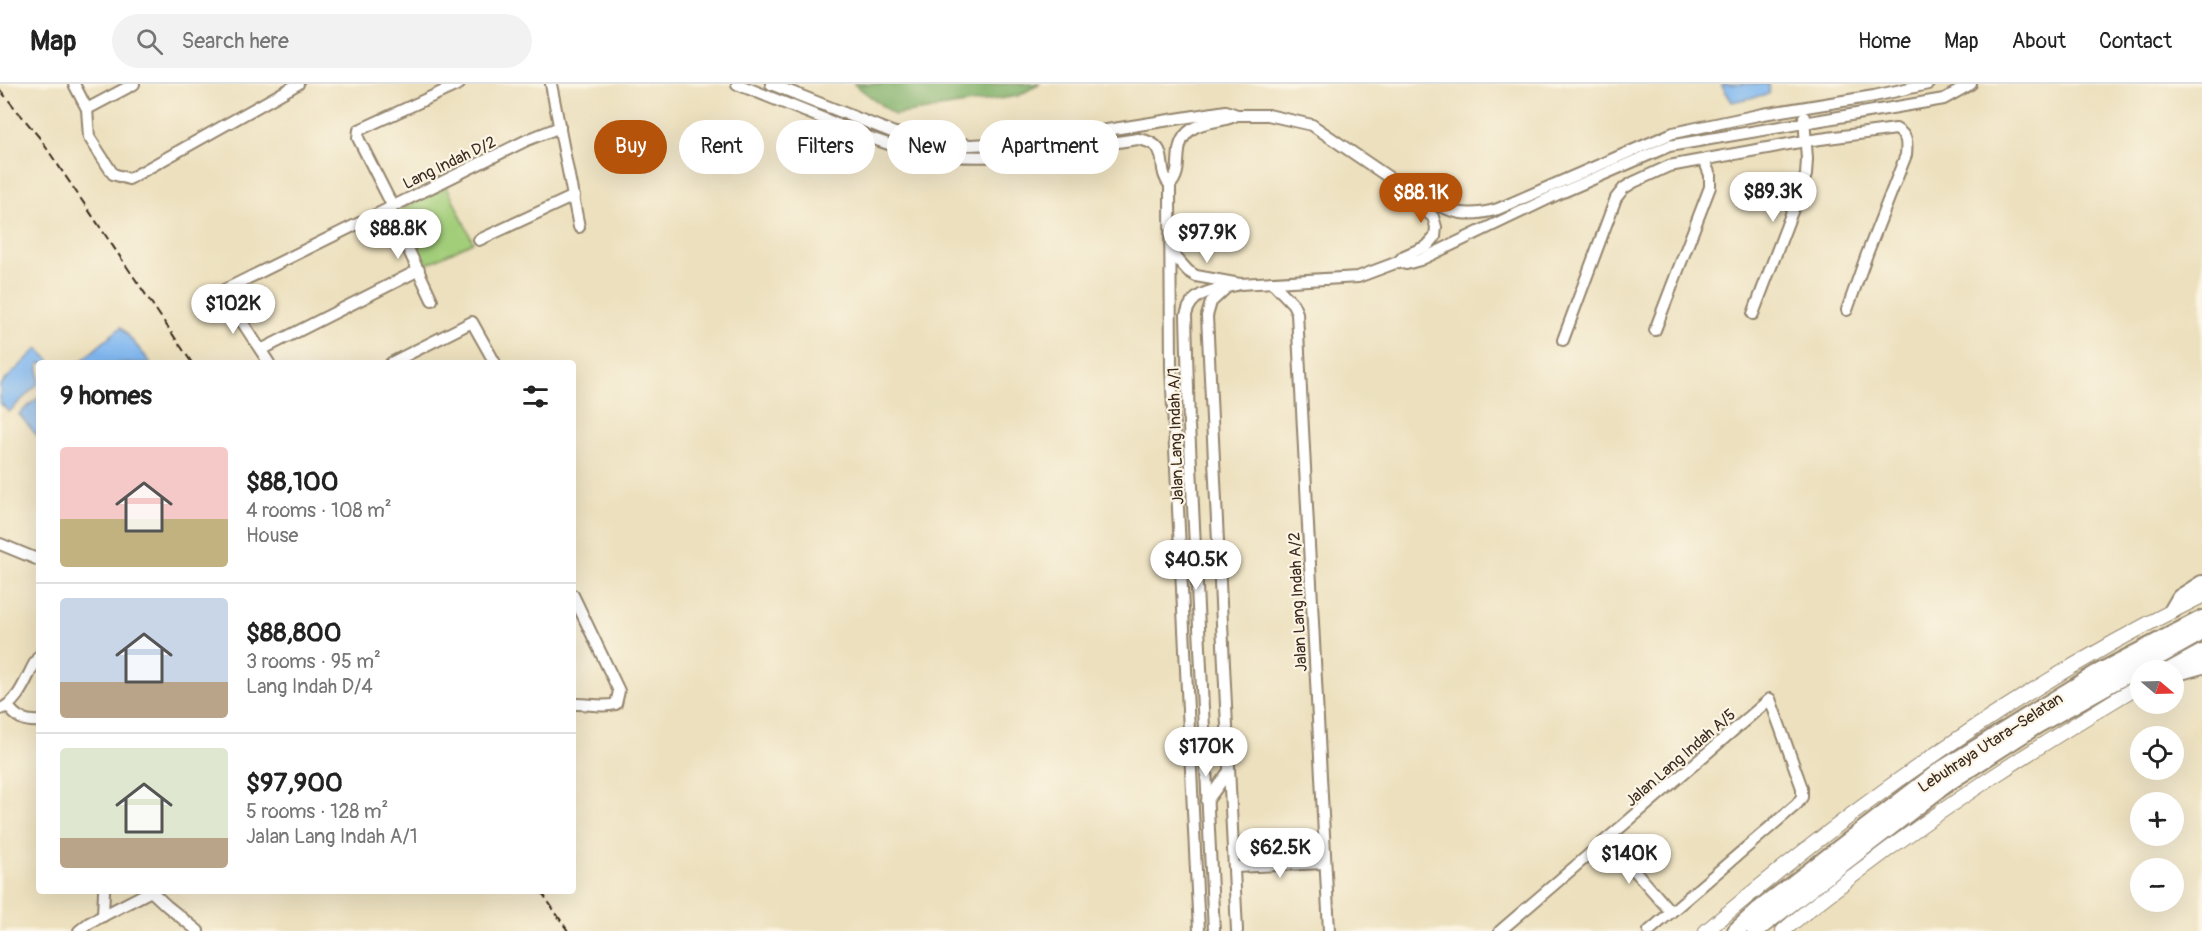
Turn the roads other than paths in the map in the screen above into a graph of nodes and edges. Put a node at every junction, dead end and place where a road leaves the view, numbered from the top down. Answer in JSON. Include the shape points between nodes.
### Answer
{"nodes":[{"id":1,"x":74,"y":84,"type":"edge"},
{"id":2,"x":134,"y":84,"type":"edge"},
{"id":3,"x":298,"y":84,"type":"edge"},
{"id":4,"x":459,"y":84,"type":"edge"},
{"id":5,"x":551,"y":84,"type":"edge"},
{"id":6,"x":737,"y":84,"type":"edge"},
{"id":7,"x":771,"y":84,"type":"edge"},
{"id":8,"x":1928,"y":84,"type":"edge"},
{"id":9,"x":1971,"y":84,"type":"edge"},
{"id":10,"x":1803,"y":108,"type":"junction"},
{"id":11,"x":87,"y":110,"type":"junction"},
{"id":12,"x":1237,"y":115,"type":"junction"},
{"id":13,"x":1805,"y":122,"type":"junction"},
{"id":14,"x":561,"y":126,"type":"junction"},
{"id":15,"x":1805,"y":141,"type":"junction"},
{"id":16,"x":1704,"y":160,"type":"junction"},
{"id":17,"x":1170,"y":185,"type":"junction"},
{"id":18,"x":1403,"y":187,"type":"junction"},
{"id":19,"x":574,"y":196,"type":"junction"},
{"id":20,"x":391,"y":207,"type":"junction"},
{"id":21,"x":579,"y":227,"type":"dead end"},
{"id":22,"x":479,"y":240,"type":"dead end"},
{"id":23,"x":1171,"y":252,"type":"junction"},
{"id":24,"x":1398,"y":262,"type":"junction"},
{"id":25,"x":419,"y":270,"type":"junction"},
{"id":26,"x":1272,"y":282,"type":"junction"},
{"id":27,"x":1240,"y":284,"type":"junction"},
{"id":28,"x":1225,"y":288,"type":"junction"},
{"id":29,"x":432,"y":300,"type":"dead end"},
{"id":30,"x":1847,"y":310,"type":"dead end"},
{"id":31,"x":1753,"y":314,"type":"dead end"},
{"id":32,"x":1655,"y":330,"type":"dead end"},
{"id":33,"x":1563,"y":340,"type":"dead end"},
{"id":34,"x":261,"y":350,"type":"junction"},
{"id":35,"x":267,"y":360,"type":"edge"},
{"id":36,"x":397,"y":360,"type":"edge"},
{"id":37,"x":493,"y":360,"type":"edge"},
{"id":38,"x":0,"y":544,"type":"edge"},
{"id":39,"x":36,"y":559,"type":"edge"},
{"id":40,"x":2202,"y":584,"type":"edge"},
{"id":41,"x":2202,"y":596,"type":"edge"},
{"id":42,"x":576,"y":601,"type":"edge"},
{"id":43,"x":2173,"y":610,"type":"junction"},
{"id":44,"x":2202,"y":619,"type":"edge"},
{"id":45,"x":2202,"y":632,"type":"edge"},
{"id":46,"x":2202,"y":652,"type":"edge"},
{"id":47,"x":2184,"y":662,"type":"edge"},
{"id":48,"x":36,"y":663,"type":"edge"},
{"id":49,"x":2202,"y":665,"type":"edge"},
{"id":50,"x":2184,"y":670,"type":"edge"},
{"id":51,"x":2130,"y":691,"type":"edge"},
{"id":52,"x":576,"y":704,"type":"edge"},
{"id":53,"x":4,"y":708,"type":"edge"},
{"id":54,"x":36,"y":721,"type":"edge"},
{"id":55,"x":1229,"y":771,"type":"junction"},
{"id":56,"x":1207,"y":801,"type":"junction"},
{"id":57,"x":1607,"y":839,"type":"junction"},
{"id":58,"x":1324,"y":863,"type":"junction"},
{"id":59,"x":1234,"y":867,"type":"junction"},
{"id":60,"x":104,"y":894,"type":"edge"},
{"id":61,"x":145,"y":894,"type":"edge"},
{"id":62,"x":154,"y":894,"type":"edge"},
{"id":63,"x":1671,"y":912,"type":"junction"},
{"id":64,"x":103,"y":916,"type":"junction"},
{"id":65,"x":92,"y":927,"type":"edge"},
{"id":66,"x":79,"y":931,"type":"edge"},
{"id":67,"x":198,"y":931,"type":"edge"},
{"id":68,"x":1199,"y":931,"type":"edge"},
{"id":69,"x":1214,"y":931,"type":"edge"},
{"id":70,"x":1237,"y":931,"type":"edge"},
{"id":71,"x":1329,"y":931,"type":"edge"},
{"id":72,"x":1500,"y":931,"type":"edge"},
{"id":73,"x":1649,"y":931,"type":"edge"},
{"id":74,"x":1706,"y":931,"type":"edge"},
{"id":75,"x":1736,"y":931,"type":"edge"},
{"id":76,"x":1755,"y":931,"type":"edge"},
{"id":77,"x":1783,"y":931,"type":"edge"}],
"edges":[{"from":1,"to":11,"type":"street"},
{"from":2,"to":11,"type":"street"},
{"from":3,"to":11,"type":"street","via":[[129,179],[113,174],[89,137]]},
{"from":4,"to":20,"type":"street","via":[[360,130],[358,138]]},
{"from":5,"to":14,"type":"street"},
{"from":6,"to":17,"type":"street","via":[[858,133],[920,152],[1003,157],[1145,140],[1160,150]]},
{"from":7,"to":12,"type":"street","via":[[900,135],[970,145],[1032,141],[1226,111]]},
{"from":8,"to":10,"type":"street"},
{"from":9,"to":13,"type":"street","via":[[1944,99]]},
{"from":10,"to":13,"type":"street"},
{"from":10,"to":18,"type":"street","via":[[1661,136],[1509,204],[1476,214],[1443,208],[1412,188]]},
{"from":12,"to":17,"type":"street","via":[[1199,125],[1184,137],[1177,172]]},
{"from":12,"to":18,"type":"street","via":[[1268,115],[1312,125]]},
{"from":13,"to":15,"type":"street"},
{"from":13,"to":24,"type":"street","via":[[1669,146],[1420,260]]},
{"from":14,"to":19,"type":"street"},
{"from":14,"to":20,"type":"street","name":"Lang Indah D/2"},
{"from":15,"to":16,"type":"street"},
{"from":15,"to":30,"type":"street","via":[[1896,129],[1907,142],[1906,155]]},
{"from":15,"to":31,"type":"street","via":[[1806,175]]},
{"from":16,"to":32,"type":"street","via":[[1710,187]]},
{"from":16,"to":33,"type":"street","via":[[1661,169],[1634,182],[1616,198]]},
{"from":17,"to":23,"type":"street"},
{"from":18,"to":24,"type":"street","via":[[1406,195],[1433,217],[1436,232],[1430,243]]},
{"from":19,"to":21,"type":"street"},
{"from":19,"to":22,"type":"street"},
{"from":20,"to":25,"type":"street"},
{"from":20,"to":34,"type":"street","name":"Lang Indah D/2","via":[[222,291]]},
{"from":23,"to":27,"type":"street","via":[[1196,276]]},
{"from":23,"to":68,"type":"street","via":[[1171,368]]},
{"from":24,"to":26,"type":"street","via":[[1358,277]]},
{"from":25,"to":29,"type":"street"},
{"from":25,"to":34,"type":"street"},
{"from":26,"to":27,"type":"street"},
{"from":26,"to":58,"type":"street","name":"Jalan Lang Indah A/2","via":[[1297,313]]},
{"from":27,"to":28,"type":"street","name":"Jalan Lang Indah A/1"},
{"from":28,"to":55,"type":"street","via":[[1211,302],[1207,316]]},
{"from":28,"to":56,"type":"street","name":"Jalan Lang Indah A/1","via":[[1203,293],[1190,303],[1186,315]]},
{"from":34,"to":35,"type":"street"},
{"from":36,"to":37,"type":"street","via":[[472,322]]},
{"from":38,"to":39,"type":"street"},
{"from":40,"to":43,"type":"highway","via":[[2180,598]]},
{"from":41,"to":43,"type":"main road"},
{"from":42,"to":52,"type":"street","via":[[619,691],[616,704]]},
{"from":43,"to":74,"type":"main road","via":[[2049,680],[1904,776],[1765,881]]},
{"from":44,"to":75,"type":"highway","name":"Lebuhraya Utara–Selatan","via":[[2096,674],[1941,770]]},
{"from":45,"to":76,"type":"highway","name":"Lebuhraya Utara–Selatan","via":[[2037,725],[1950,781]]},
{"from":46,"to":47,"type":"main road"},
{"from":48,"to":53,"type":"street","via":[[25,684]]},
{"from":49,"to":50,"type":"highway"},
{"from":51,"to":77,"type":"main road","via":[[1965,795]]},
{"from":53,"to":54,"type":"street","via":[[22,720]]},
{"from":55,"to":56,"type":"street"},
{"from":55,"to":59,"type":"street"},
{"from":56,"to":69,"type":"street","name":"Jalan Lang Indah A/1"},
{"from":57,"to":63,"type":"street"},
{"from":57,"to":63,"type":"street","name":"Jalan Lang Indah A/5","via":[[1770,699],[1802,797]]},
{"from":57,"to":72,"type":"street","name":"Jalan Lang Indah A/5"},
{"from":58,"to":59,"type":"street"},
{"from":58,"to":71,"type":"street","name":"Jalan Lang Indah A/2"},
{"from":59,"to":70,"type":"street"},
{"from":60,"to":64,"type":"street"},
{"from":61,"to":64,"type":"street"},
{"from":62,"to":67,"type":"street"},
{"from":63,"to":73,"type":"street"},
{"from":64,"to":65,"type":"street"},
{"from":65,"to":66,"type":"street"}]}
